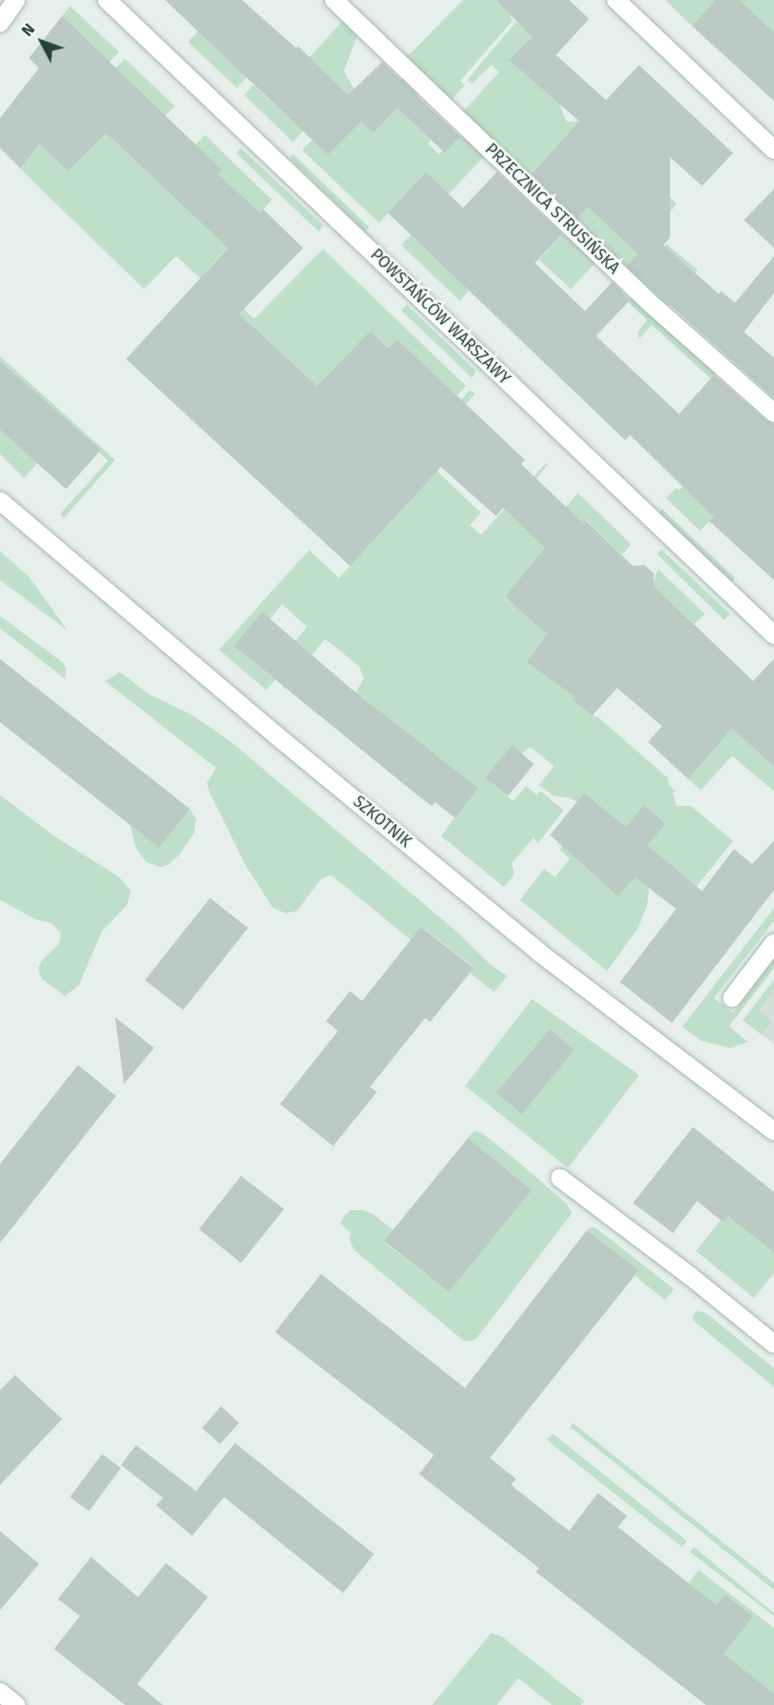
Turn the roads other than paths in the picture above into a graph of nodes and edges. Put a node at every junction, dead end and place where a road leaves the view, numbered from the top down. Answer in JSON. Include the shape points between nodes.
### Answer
{"nodes":[{"id":1,"x":16,"y":0,"type":"edge"},
{"id":2,"x":106,"y":0,"type":"edge"},
{"id":3,"x":334,"y":0,"type":"edge"},
{"id":4,"x":616,"y":0,"type":"edge"},
{"id":5,"x":0,"y":23,"type":"edge"},
{"id":6,"x":774,"y":150,"type":"edge"},
{"id":7,"x":774,"y":413,"type":"edge"},
{"id":8,"x":0,"y":501,"type":"edge"},
{"id":9,"x":774,"y":635,"type":"edge"},
{"id":10,"x":774,"y":943,"type":"edge"},
{"id":11,"x":732,"y":998,"type":"dead end"},
{"id":12,"x":774,"y":1131,"type":"edge"},
{"id":13,"x":560,"y":1178,"type":"dead end"},
{"id":14,"x":774,"y":1344,"type":"edge"},
{"id":15,"x":0,"y":1692,"type":"edge"},
{"id":16,"x":16,"y":1705,"type":"edge"}],
"edges":[{"from":1,"to":5,"type":"street"},
{"from":2,"to":9,"type":"street","name":"POWSTAŃCÓW WARSZAWY"},
{"from":3,"to":7,"type":"street","name":"PRZECZNICA STRUSIŃSKA","via":[[649,302]]},
{"from":4,"to":6,"type":"street"},
{"from":8,"to":12,"type":"street","name":"SZKOTNIK","via":[[540,953]]},
{"from":10,"to":11,"type":"street"},
{"from":13,"to":14,"type":"street"},
{"from":15,"to":16,"type":"street"}]}
